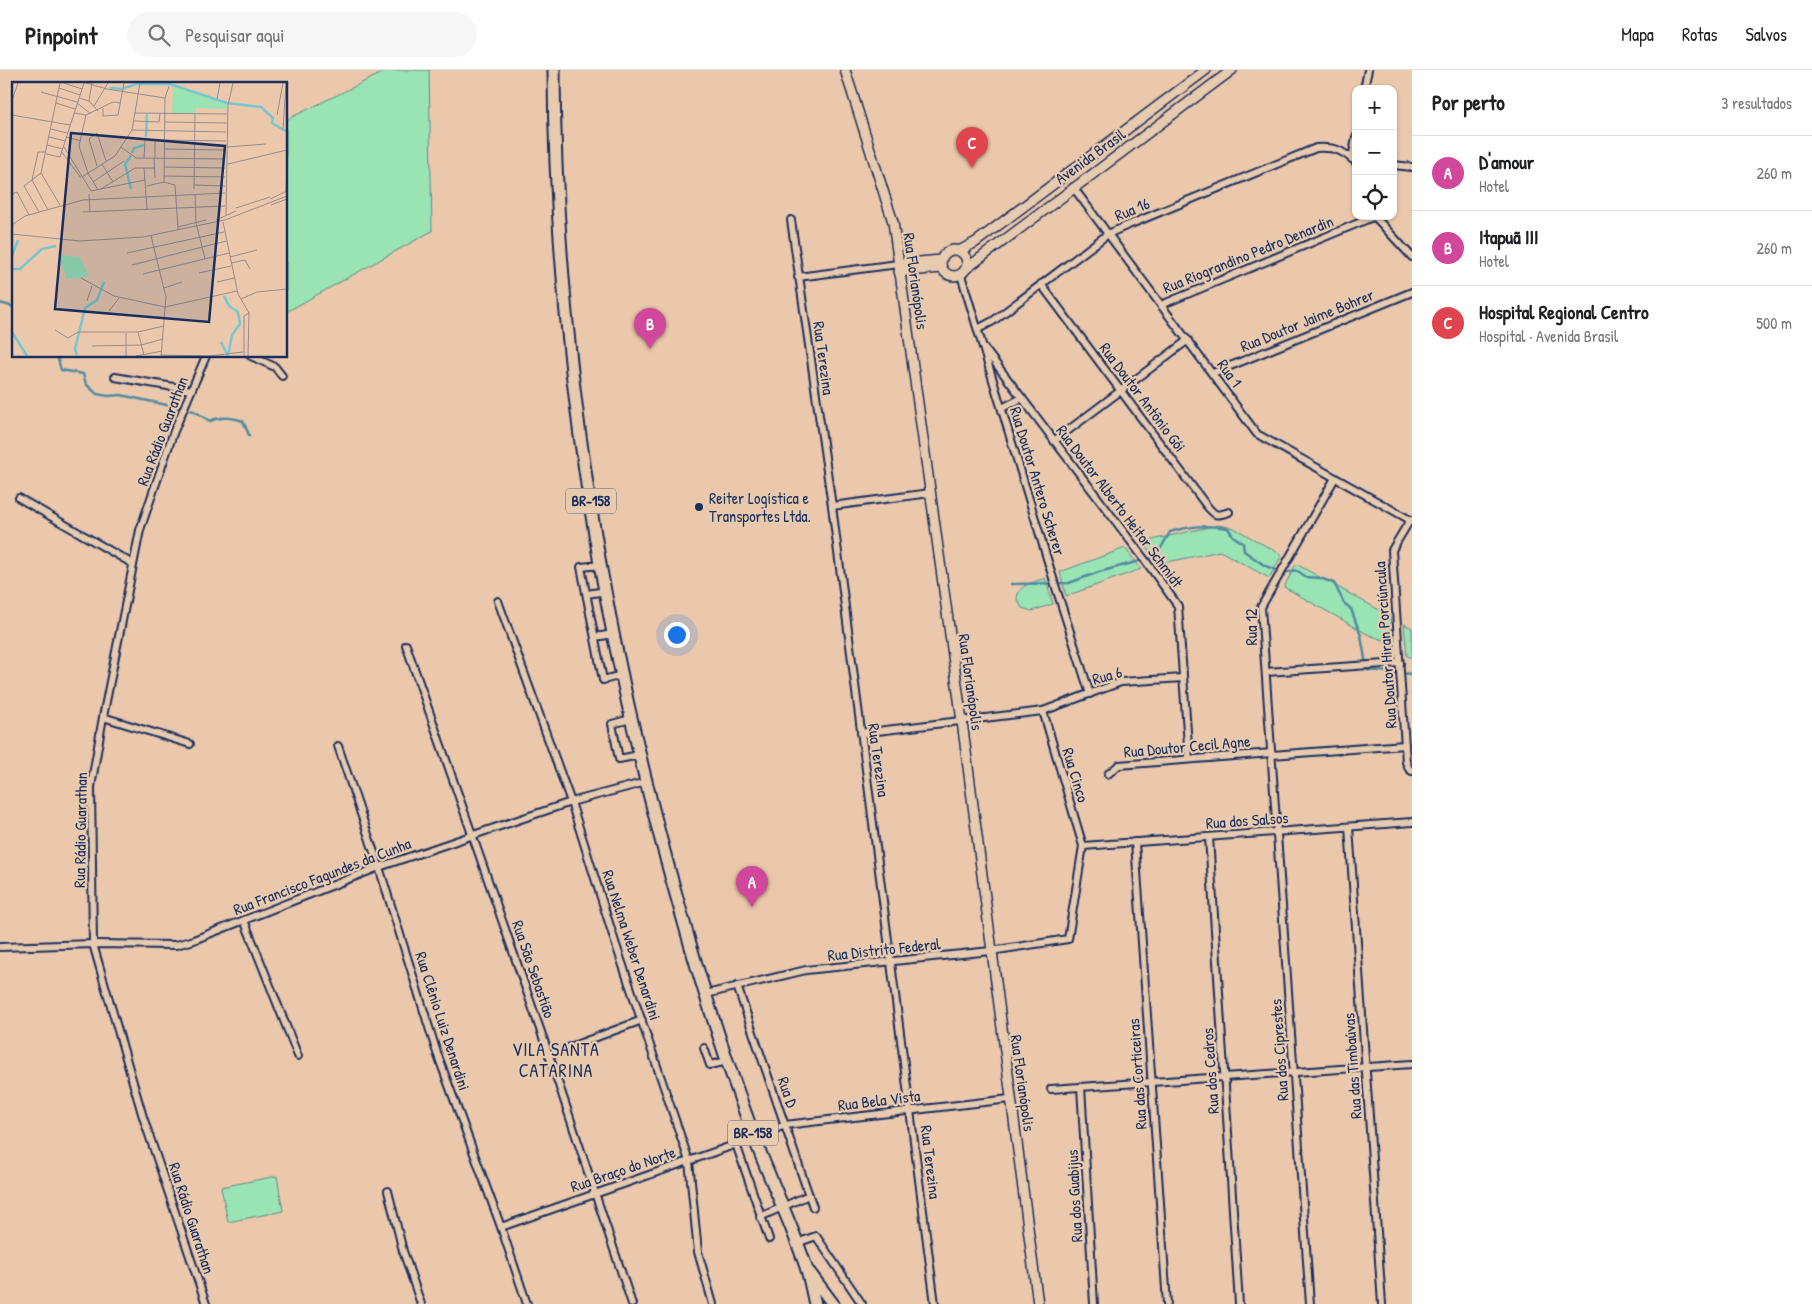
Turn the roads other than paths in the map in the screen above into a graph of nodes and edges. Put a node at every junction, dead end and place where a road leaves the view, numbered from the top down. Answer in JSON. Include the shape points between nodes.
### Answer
{"nodes":[{"id":1,"x":554,"y":70,"type":"edge"},
{"id":2,"x":845,"y":70,"type":"edge"},
{"id":3,"x":1206,"y":70,"type":"edge"},
{"id":4,"x":1232,"y":70,"type":"edge"},
{"id":5,"x":1368,"y":70,"type":"edge"},
{"id":6,"x":1365,"y":85,"type":"edge"},
{"id":7,"x":1102,"y":148,"type":"junction"},
{"id":8,"x":1352,"y":159,"type":"edge"},
{"id":9,"x":1110,"y":160,"type":"junction"},
{"id":10,"x":1397,"y":165,"type":"edge"},
{"id":11,"x":1412,"y":167,"type":"edge"},
{"id":12,"x":1073,"y":187,"type":"junction"},
{"id":13,"x":791,"y":220,"type":"dead end"},
{"id":14,"x":1366,"y":220,"type":"edge"},
{"id":15,"x":1378,"y":220,"type":"edge"},
{"id":16,"x":1108,"y":234,"type":"junction"},
{"id":17,"x":961,"y":250,"type":"junction"},
{"id":18,"x":1412,"y":257,"type":"edge"},
{"id":19,"x":941,"y":264,"type":"junction"},
{"id":20,"x":899,"y":268,"type":"junction"},
{"id":21,"x":964,"y":271,"type":"junction"},
{"id":22,"x":798,"y":277,"type":"junction"},
{"id":23,"x":1041,"y":284,"type":"junction"},
{"id":24,"x":1412,"y":292,"type":"edge"},
{"id":25,"x":1161,"y":304,"type":"junction"},
{"id":26,"x":978,"y":329,"type":"junction"},
{"id":27,"x":1188,"y":340,"type":"junction"},
{"id":28,"x":984,"y":348,"type":"junction"},
{"id":29,"x":205,"y":358,"type":"edge"},
{"id":30,"x":255,"y":358,"type":"edge"},
{"id":31,"x":1213,"y":373,"type":"junction"},
{"id":32,"x":282,"y":376,"type":"dead end"},
{"id":33,"x":115,"y":377,"type":"dead end"},
{"id":34,"x":191,"y":390,"type":"junction"},
{"id":35,"x":1121,"y":391,"type":"junction"},
{"id":36,"x":1022,"y":398,"type":"junction"},
{"id":37,"x":1002,"y":408,"type":"junction"},
{"id":38,"x":1054,"y":441,"type":"junction"},
{"id":39,"x":1335,"y":478,"type":"junction"},
{"id":40,"x":930,"y":493,"type":"junction"},
{"id":41,"x":19,"y":498,"type":"dead end"},
{"id":42,"x":832,"y":506,"type":"junction"},
{"id":43,"x":1229,"y":512,"type":"dead end"},
{"id":44,"x":1411,"y":521,"type":"edge"},
{"id":45,"x":133,"y":564,"type":"junction"},
{"id":46,"x":601,"y":565,"type":"junction"},
{"id":47,"x":606,"y":591,"type":"junction"},
{"id":48,"x":586,"y":594,"type":"junction"},
{"id":49,"x":498,"y":600,"type":"dead end"},
{"id":50,"x":614,"y":634,"type":"junction"},
{"id":51,"x":595,"y":637,"type":"junction"},
{"id":52,"x":406,"y":645,"type":"dead end"},
{"id":53,"x":1400,"y":662,"type":"junction"},
{"id":54,"x":1266,"y":672,"type":"junction"},
{"id":55,"x":622,"y":676,"type":"junction"},
{"id":56,"x":1183,"y":678,"type":"junction"},
{"id":57,"x":1090,"y":694,"type":"junction"},
{"id":58,"x":1043,"y":711,"type":"junction"},
{"id":59,"x":103,"y":717,"type":"junction"},
{"id":60,"x":631,"y":719,"type":"junction"},
{"id":61,"x":962,"y":721,"type":"junction"},
{"id":62,"x":861,"y":733,"type":"junction"},
{"id":63,"x":190,"y":744,"type":"dead end"},
{"id":64,"x":1405,"y":745,"type":"junction"},
{"id":65,"x":338,"y":746,"type":"dead end"},
{"id":66,"x":1272,"y":754,"type":"junction"},
{"id":67,"x":639,"y":755,"type":"junction"},
{"id":68,"x":1189,"y":758,"type":"junction"},
{"id":69,"x":1412,"y":771,"type":"edge"},
{"id":70,"x":1108,"y":774,"type":"dead end"},
{"id":71,"x":646,"y":782,"type":"junction"},
{"id":72,"x":1274,"y":794,"type":"joint"},
{"id":73,"x":571,"y":802,"type":"junction"},
{"id":74,"x":1412,"y":822,"type":"edge"},
{"id":75,"x":1349,"y":827,"type":"junction"},
{"id":76,"x":1278,"y":832,"type":"junction"},
{"id":77,"x":474,"y":835,"type":"junction"},
{"id":78,"x":1209,"y":837,"type":"junction"},
{"id":79,"x":1135,"y":842,"type":"junction"},
{"id":80,"x":1083,"y":846,"type":"junction"},
{"id":81,"x":379,"y":867,"type":"junction"},
{"id":82,"x":244,"y":920,"type":"junction"},
{"id":83,"x":93,"y":944,"type":"junction"},
{"id":84,"x":0,"y":947,"type":"edge"},
{"id":85,"x":991,"y":951,"type":"junction"},
{"id":86,"x":892,"y":962,"type":"junction"},
{"id":87,"x":737,"y":986,"type":"junction"},
{"id":88,"x":706,"y":994,"type":"junction"},
{"id":89,"x":642,"y":1020,"type":"junction"},
{"id":90,"x":704,"y":1048,"type":"dead end"},
{"id":91,"x":550,"y":1055,"type":"junction"},
{"id":92,"x":298,"y":1056,"type":"dead end"},
{"id":93,"x":728,"y":1061,"type":"junction"},
{"id":94,"x":1412,"y":1064,"type":"edge"},
{"id":95,"x":1366,"y":1067,"type":"junction"},
{"id":96,"x":1294,"y":1072,"type":"junction"},
{"id":97,"x":1224,"y":1077,"type":"junction"},
{"id":98,"x":1152,"y":1082,"type":"junction"},
{"id":99,"x":1082,"y":1087,"type":"junction"},
{"id":100,"x":1051,"y":1089,"type":"dead end"},
{"id":101,"x":1010,"y":1099,"type":"junction"},
{"id":102,"x":910,"y":1110,"type":"junction"},
{"id":103,"x":785,"y":1125,"type":"junction"},
{"id":104,"x":754,"y":1138,"type":"junction"},
{"id":105,"x":736,"y":1144,"type":"junction"},
{"id":106,"x":689,"y":1161,"type":"junction"},
{"id":107,"x":388,"y":1191,"type":"dead end"},
{"id":108,"x":594,"y":1194,"type":"junction"},
{"id":109,"x":809,"y":1194,"type":"junction"},
{"id":110,"x":782,"y":1207,"type":"junction"},
{"id":111,"x":813,"y":1207,"type":"dead end"},
{"id":112,"x":760,"y":1217,"type":"junction"},
{"id":113,"x":501,"y":1227,"type":"junction"},
{"id":114,"x":768,"y":1239,"type":"dead end"},
{"id":115,"x":797,"y":1243,"type":"junction"},
{"id":116,"x":807,"y":1269,"type":"junction"},
{"id":117,"x":206,"y":1304,"type":"edge"},
{"id":118,"x":421,"y":1304,"type":"edge"},
{"id":119,"x":527,"y":1304,"type":"edge"},
{"id":120,"x":632,"y":1304,"type":"edge"},
{"id":121,"x":713,"y":1304,"type":"edge"},
{"id":122,"x":814,"y":1304,"type":"edge"},
{"id":123,"x":833,"y":1304,"type":"edge"},
{"id":124,"x":862,"y":1304,"type":"edge"},
{"id":125,"x":935,"y":1304,"type":"edge"},
{"id":126,"x":1038,"y":1304,"type":"edge"},
{"id":127,"x":1094,"y":1304,"type":"edge"},
{"id":128,"x":1167,"y":1304,"type":"edge"},
{"id":129,"x":1239,"y":1304,"type":"edge"},
{"id":130,"x":1310,"y":1304,"type":"edge"},
{"id":131,"x":1382,"y":1304,"type":"edge"}],
"edges":[{"from":1,"to":46,"type":"highway","number":"BR-158","via":[[566,304]]},
{"from":2,"to":20,"type":"street","name":"Rua Florianópolis","via":[[890,212]]},
{"from":3,"to":7,"type":"street","name":"Avenida Brasil"},
{"from":4,"to":9,"type":"street","name":"Avenida Brasil"},
{"from":5,"to":6,"type":"street"},
{"from":7,"to":9,"type":"street"},
{"from":7,"to":17,"type":"street","name":"Avenida Brasil"},
{"from":8,"to":16,"type":"street","name":"Rua 16","via":[[1337,149],[1316,148]]},
{"from":9,"to":12,"type":"street","name":"Avenida Brasil"},
{"from":10,"to":11,"type":"street"},
{"from":12,"to":16,"type":"street","name":"Rua 1"},
{"from":12,"to":21,"type":"street","name":"Avenida Brasil"},
{"from":13,"to":22,"type":"street","name":"Rua Terezina"},
{"from":14,"to":25,"type":"street","name":"Rua Riograndino Pedro Denardin"},
{"from":15,"to":18,"type":"street"},
{"from":16,"to":23,"type":"street","name":"Rua 16"},
{"from":16,"to":25,"type":"street","name":"Rua 1"},
{"from":17,"to":19,"type":"street","name":"Avenida Brasil","via":[[950,250],[944,254]]},
{"from":17,"to":21,"type":"street","via":[[968,262]]},
{"from":19,"to":20,"type":"street","name":"Avenida Brasil"},
{"from":19,"to":21,"type":"street","name":"Avenida Brasil","via":[[945,274],[953,277]]},
{"from":20,"to":22,"type":"street"},
{"from":20,"to":40,"type":"street","name":"Rua Florianópolis"},
{"from":21,"to":26,"type":"street","name":"Rua Doutor Antero Scherer"},
{"from":22,"to":42,"type":"street","name":"Rua Terezina"},
{"from":23,"to":26,"type":"street","name":"Rua 16"},
{"from":23,"to":35,"type":"street","name":"Rua Doutor Antônio Gói"},
{"from":24,"to":31,"type":"street","name":"Rua Doutor Jaime Bohrer"},
{"from":25,"to":27,"type":"street","name":"Rua 1"},
{"from":26,"to":28,"type":"street","name":"Rua Doutor Antero Scherer"},
{"from":27,"to":31,"type":"street","name":"Rua 1"},
{"from":27,"to":35,"type":"street"},
{"from":28,"to":36,"type":"street","name":"Rua Doutor Alberto Heitor Schmidt"},
{"from":28,"to":37,"type":"street","name":"Rua Doutor Antero Scherer"},
{"from":29,"to":34,"type":"street","name":"Rua Rádio Guarathan"},
{"from":30,"to":32,"type":"street","via":[[275,367]]},
{"from":31,"to":39,"type":"street","name":"Rua 1","via":[[1257,434]]},
{"from":33,"to":34,"type":"street"},
{"from":34,"to":45,"type":"street","name":"Rua Rádio Guarathan","via":[[140,530]]},
{"from":35,"to":38,"type":"street"},
{"from":35,"to":43,"type":"street","name":"Rua Doutor Antônio Gói","via":[[1215,515]]},
{"from":36,"to":37,"type":"street"},
{"from":36,"to":38,"type":"street","name":"Rua Doutor Alberto Heitor Schmidt"},
{"from":37,"to":57,"type":"street","name":"Rua Doutor Antero Scherer"},
{"from":38,"to":56,"type":"street","name":"Rua Doutor Alberto Heitor Schmidt","via":[[1178,606]]},
{"from":39,"to":44,"type":"street","name":"Rua 1"},
{"from":39,"to":54,"type":"street","name":"Rua 12","via":[[1262,607]]},
{"from":40,"to":42,"type":"street"},
{"from":40,"to":61,"type":"street","name":"Rua Florianópolis"},
{"from":41,"to":45,"type":"street"},
{"from":42,"to":62,"type":"street","name":"Rua Terezina"},
{"from":44,"to":53,"type":"street","name":"Rua Doutor Hiran Porciúncula","via":[[1392,550]]},
{"from":45,"to":59,"type":"street","name":"Rua Rádio Guarathan"},
{"from":46,"to":47,"type":"highway","number":"BR-158"},
{"from":46,"to":48,"type":"street","via":[[582,567]]},
{"from":47,"to":48,"type":"street"},
{"from":47,"to":50,"type":"highway","number":"BR-158"},
{"from":48,"to":51,"type":"street"},
{"from":49,"to":73,"type":"street","name":"Rua Nelma Weber Denardini"},
{"from":50,"to":51,"type":"street"},
{"from":50,"to":55,"type":"highway","number":"BR-158"},
{"from":51,"to":55,"type":"street","via":[[604,680]]},
{"from":52,"to":77,"type":"street","name":"Rua São Sebastião"},
{"from":53,"to":54,"type":"street"},
{"from":53,"to":64,"type":"street","name":"Rua Doutor Hiran Porciúncula"},
{"from":54,"to":66,"type":"street","name":"Rua 12"},
{"from":55,"to":60,"type":"highway","number":"BR-158"},
{"from":56,"to":57,"type":"street","name":"Rua 6","via":[[1121,682]]},
{"from":56,"to":68,"type":"street","name":"Rua Doutor Alberto Heitor Schmidt"},
{"from":57,"to":58,"type":"street","name":"Rua 6"},
{"from":58,"to":61,"type":"street","name":"Rua 6"},
{"from":58,"to":80,"type":"street","name":"Rua Cinco"},
{"from":59,"to":63,"type":"street"},
{"from":59,"to":83,"type":"street","name":"Rua Rádio Guarathan","via":[[92,787]]},
{"from":60,"to":67,"type":"highway","number":"BR-158"},
{"from":60,"to":67,"type":"street","via":[[612,724],[619,759]]},
{"from":61,"to":62,"type":"street","name":"Rua 6"},
{"from":61,"to":85,"type":"street","name":"Rua Florianópolis"},
{"from":62,"to":86,"type":"street","name":"Rua Terezina"},
{"from":64,"to":66,"type":"street","name":"Rua Doutor Cecil Agne"},
{"from":64,"to":69,"type":"street","name":"Rua Doutor Hiran Porciúncula","via":[[1406,762]]},
{"from":65,"to":81,"type":"street","name":"Rua Clênio Luiz Denardini"},
{"from":66,"to":68,"type":"street","name":"Rua Doutor Cecil Agne"},
{"from":66,"to":72,"type":"street","name":"Rua 12"},
{"from":67,"to":71,"type":"highway","number":"BR-158"},
{"from":68,"to":70,"type":"street","name":"Rua Doutor Cecil Agne","via":[[1119,765]]},
{"from":71,"to":73,"type":"street","name":"Rua Francisco Fagundes da Cunha"},
{"from":71,"to":88,"type":"highway","number":"BR-158"},
{"from":72,"to":76,"type":"street","name":"Rua dos Ciprestes"},
{"from":73,"to":77,"type":"street","name":"Rua Francisco Fagundes da Cunha"},
{"from":73,"to":89,"type":"street","name":"Rua Nelma Weber Denardini"},
{"from":74,"to":75,"type":"street","name":"Rua dos Salsos"},
{"from":75,"to":76,"type":"street","name":"Rua dos Salsos"},
{"from":75,"to":95,"type":"street","name":"Rua das Timbaúvas"},
{"from":76,"to":78,"type":"street","name":"Rua dos Salsos"},
{"from":76,"to":96,"type":"street","name":"Rua dos Ciprestes"},
{"from":77,"to":81,"type":"street","name":"Rua Francisco Fagundes da Cunha"},
{"from":77,"to":91,"type":"street","name":"Rua São Sebastião"},
{"from":78,"to":79,"type":"street","name":"Rua dos Salsos"},
{"from":78,"to":97,"type":"street","name":"Rua dos Cedros"},
{"from":79,"to":80,"type":"street","name":"Rua dos Salsos"},
{"from":79,"to":98,"type":"street","name":"Rua das Corticeiras"},
{"from":80,"to":85,"type":"street","name":"Rua Distrito Federal","via":[[1068,939]]},
{"from":81,"to":82,"type":"street","name":"Rua Francisco Fagundes da Cunha"},
{"from":81,"to":113,"type":"street","name":"Rua Clênio Luiz Denardini","via":[[437,1053]]},
{"from":82,"to":83,"type":"street","name":"Rua Francisco Fagundes da Cunha","via":[[176,945]]},
{"from":82,"to":92,"type":"street"},
{"from":83,"to":84,"type":"street","name":"Rua Francisco Fagundes da Cunha"},
{"from":83,"to":117,"type":"street","name":"Rua Rádio Guarathan","via":[[143,1117]]},
{"from":85,"to":86,"type":"street","name":"Rua Distrito Federal"},
{"from":85,"to":101,"type":"street","name":"Rua Florianópolis"},
{"from":86,"to":87,"type":"street","name":"Rua Distrito Federal","via":[[806,970]]},
{"from":86,"to":102,"type":"street","name":"Rua Terezina"},
{"from":87,"to":88,"type":"street","name":"Rua Distrito Federal"},
{"from":87,"to":103,"type":"street","name":"Rua D"},
{"from":88,"to":93,"type":"highway","number":"BR-158"},
{"from":89,"to":91,"type":"street"},
{"from":89,"to":106,"type":"street","name":"Rua Nelma Weber Denardini"},
{"from":90,"to":93,"type":"street","via":[[710,1065]]},
{"from":91,"to":108,"type":"street","name":"Rua São Sebastião"},
{"from":93,"to":104,"type":"highway","number":"BR-158"},
{"from":94,"to":95,"type":"street"},
{"from":95,"to":96,"type":"street"},
{"from":95,"to":131,"type":"street","name":"Rua das Timbaúvas"},
{"from":96,"to":97,"type":"street"},
{"from":96,"to":130,"type":"street","name":"Rua dos Ciprestes"},
{"from":97,"to":98,"type":"street"},
{"from":97,"to":129,"type":"street","name":"Rua dos Cedros"},
{"from":98,"to":99,"type":"street"},
{"from":98,"to":128,"type":"street","name":"Rua das Corticeiras"},
{"from":99,"to":100,"type":"street"},
{"from":99,"to":127,"type":"street","name":"Rua dos Guabijus"},
{"from":101,"to":102,"type":"street","name":"Rua Bela Vista"},
{"from":101,"to":126,"type":"street","name":"Rua Florianópolis"},
{"from":102,"to":103,"type":"street","name":"Rua Bela Vista"},
{"from":102,"to":125,"type":"street","name":"Rua Terezina"},
{"from":103,"to":104,"type":"street","name":"Rua Bela Vista"},
{"from":103,"to":109,"type":"street","name":"Rua D"},
{"from":104,"to":105,"type":"street","name":"Rua Braço do Norte"},
{"from":104,"to":110,"type":"highway","number":"BR-158"},
{"from":105,"to":106,"type":"street","name":"Rua Braço do Norte"},
{"from":105,"to":112,"type":"street"},
{"from":106,"to":108,"type":"street","name":"Rua Braço do Norte"},
{"from":106,"to":121,"type":"street","name":"Rua Nelma Weber Denardini","via":[[698,1252]]},
{"from":107,"to":118,"type":"street"},
{"from":108,"to":113,"type":"street","name":"Rua Braço do Norte"},
{"from":108,"to":120,"type":"street","name":"Rua São Sebastião"},
{"from":109,"to":110,"type":"street"},
{"from":109,"to":111,"type":"street","name":"Rua D"},
{"from":110,"to":112,"type":"street"},
{"from":110,"to":115,"type":"highway","number":"BR-158"},
{"from":112,"to":114,"type":"street"},
{"from":113,"to":119,"type":"street","name":"Rua Clênio Luiz Denardini"},
{"from":115,"to":116,"type":"highway","number":"BR-158"},
{"from":115,"to":124,"type":"street","via":[[816,1236]]},
{"from":116,"to":122,"type":"highway","number":"BR-158"},
{"from":116,"to":123,"type":"highway","number":"BR-158"}]}
